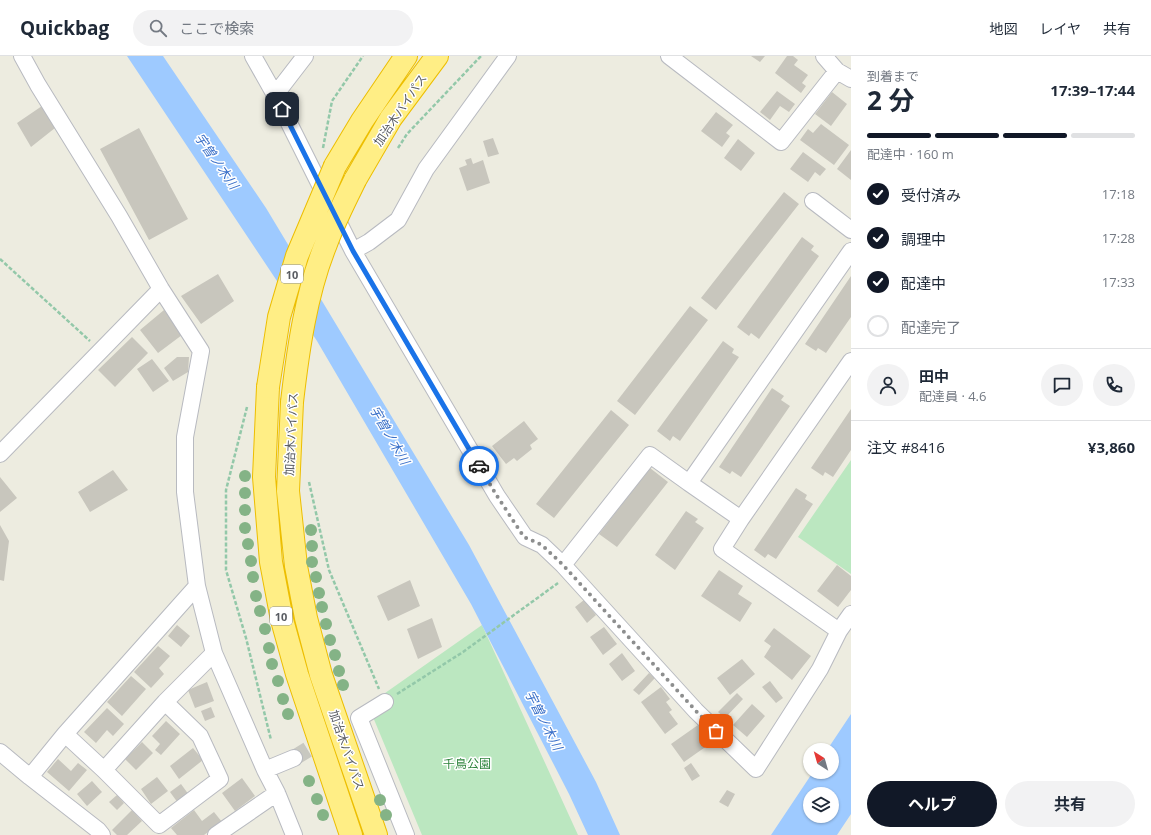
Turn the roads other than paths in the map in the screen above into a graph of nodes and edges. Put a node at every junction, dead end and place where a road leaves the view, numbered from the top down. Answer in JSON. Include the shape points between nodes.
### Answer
{"nodes":[{"id":1,"x":22,"y":56,"type":"edge"},
{"id":2,"x":253,"y":56,"type":"edge"},
{"id":3,"x":306,"y":56,"type":"edge"},
{"id":4,"x":406,"y":56,"type":"edge"},
{"id":5,"x":437,"y":56,"type":"edge"},
{"id":6,"x":508,"y":56,"type":"edge"},
{"id":7,"x":824,"y":56,"type":"edge"},
{"id":8,"x":675,"y":58,"type":"edge"},
{"id":9,"x":837,"y":71,"type":"junction"},
{"id":10,"x":851,"y":79,"type":"edge"},
{"id":11,"x":275,"y":95,"type":"junction"},
{"id":12,"x":813,"y":201,"type":"dead end"},
{"id":13,"x":851,"y":230,"type":"edge"},
{"id":14,"x":353,"y":251,"type":"junction"},
{"id":15,"x":851,"y":251,"type":"edge"},
{"id":16,"x":162,"y":289,"type":"junction"},
{"id":17,"x":851,"y":361,"type":"edge"},
{"id":18,"x":0,"y":454,"type":"edge"},
{"id":19,"x":689,"y":483,"type":"junction"},
{"id":20,"x":741,"y":519,"type":"junction"},
{"id":21,"x":563,"y":565,"type":"junction"},
{"id":22,"x":197,"y":586,"type":"junction"},
{"id":23,"x":851,"y":614,"type":"edge"},
{"id":24,"x":839,"y":631,"type":"junction"},
{"id":25,"x":214,"y":653,"type":"junction"},
{"id":26,"x":165,"y":702,"type":"junction"},
{"id":27,"x":385,"y":702,"type":"road end"},
{"id":28,"x":65,"y":734,"type":"junction"},
{"id":29,"x":0,"y":752,"type":"edge"},
{"id":30,"x":294,"y":758,"type":"tunnel mouth"},
{"id":31,"x":271,"y":768,"type":"junction"},
{"id":32,"x":104,"y":770,"type":"junction"},
{"id":33,"x":30,"y":777,"type":"junction"},
{"id":34,"x":277,"y":793,"type":"junction"},
{"id":35,"x":102,"y":835,"type":"edge"},
{"id":36,"x":216,"y":835,"type":"edge"},
{"id":37,"x":294,"y":835,"type":"edge"},
{"id":38,"x":351,"y":835,"type":"edge"},
{"id":39,"x":376,"y":835,"type":"edge"},
{"id":40,"x":406,"y":835,"type":"edge"}],
"edges":[{"from":1,"to":16,"type":"street"},
{"from":2,"to":11,"type":"street"},
{"from":3,"to":11,"type":"street"},
{"from":4,"to":38,"type":"highway","name":"加治木バイパス","number":"10","bridge":true,"via":[[362,121],[329,158],[279,317],[268,387],[264,477],[271,562],[282,620],[297,674]]},
{"from":5,"to":39,"type":"highway","name":"加治木バイパス","number":"10","bridge":true,"via":[[391,118],[355,180],[326,244],[311,291],[298,352],[292,402],[288,491],[297,574],[321,675]]},
{"from":6,"to":14,"type":"street","via":[[426,169],[398,220]]},
{"from":7,"to":9,"type":"street"},
{"from":8,"to":9,"type":"street","via":[[781,142]]},
{"from":9,"to":10,"type":"street"},
{"from":11,"to":14,"type":"street"},
{"from":12,"to":13,"type":"street"},
{"from":14,"to":21,"type":"street","via":[[524,537],[542,545]]},
{"from":15,"to":19,"type":"street"},
{"from":16,"to":18,"type":"street"},
{"from":16,"to":22,"type":"street","via":[[201,350],[185,437],[185,492]]},
{"from":17,"to":20,"type":"street"},
{"from":19,"to":20,"type":"street"},
{"from":19,"to":21,"type":"street","via":[[650,455]]},
{"from":20,"to":24,"type":"street","via":[[722,549]]},
{"from":21,"to":24,"type":"street","via":[[696,711],[756,769],[820,669]]},
{"from":22,"to":25,"type":"street"},
{"from":22,"to":28,"type":"street"},
{"from":23,"to":24,"type":"street"},
{"from":25,"to":26,"type":"street"},
{"from":25,"to":31,"type":"street"},
{"from":26,"to":32,"type":"street"},
{"from":26,"to":32,"type":"street","via":[[200,736],[220,779],[159,825]]},
{"from":27,"to":40,"type":"street","via":[[359,718]]},
{"from":28,"to":32,"type":"street"},
{"from":28,"to":33,"type":"street"},
{"from":29,"to":33,"type":"street"},
{"from":30,"to":31,"type":"street"},
{"from":31,"to":34,"type":"street"},
{"from":33,"to":35,"type":"street"},
{"from":34,"to":36,"type":"street"},
{"from":34,"to":37,"type":"street"}]}
